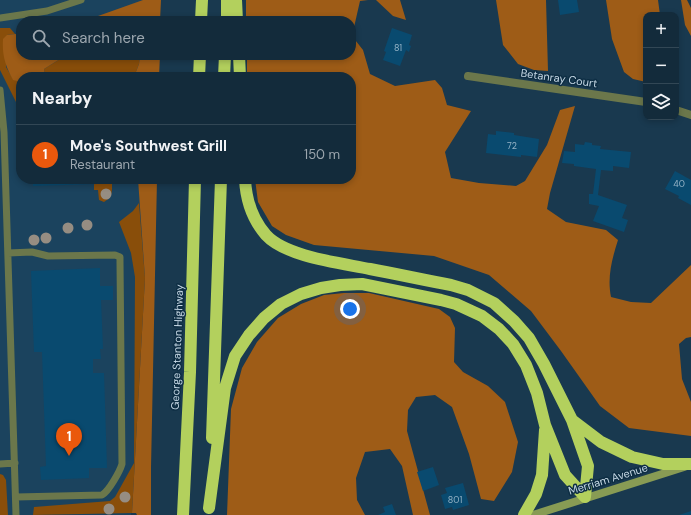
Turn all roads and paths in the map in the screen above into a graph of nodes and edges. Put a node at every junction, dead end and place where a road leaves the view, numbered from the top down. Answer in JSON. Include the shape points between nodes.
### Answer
{"nodes":[{"id":1,"x":81,"y":0,"type":"edge"},
{"id":2,"x":202,"y":0,"type":"edge"},
{"id":3,"x":227,"y":0,"type":"edge"},
{"id":4,"x":236,"y":0,"type":"edge"},
{"id":5,"x":201,"y":16,"type":"edge"},
{"id":6,"x":227,"y":16,"type":"edge"},
{"id":7,"x":237,"y":16,"type":"edge"},
{"id":8,"x":0,"y":18,"type":"edge"},
{"id":9,"x":200,"y":60,"type":"edge"},
{"id":10,"x":225,"y":60,"type":"edge"},
{"id":11,"x":239,"y":60,"type":"edge"},
{"id":12,"x":199,"y":72,"type":"edge"},
{"id":13,"x":224,"y":72,"type":"edge"},
{"id":14,"x":240,"y":72,"type":"edge"},
{"id":15,"x":468,"y":76,"type":"dead end"},
{"id":16,"x":0,"y":90,"type":"edge"},
{"id":17,"x":643,"y":102,"type":"edge"},
{"id":18,"x":679,"y":111,"type":"edge"},
{"id":19,"x":691,"y":114,"type":"edge"},
{"id":20,"x":2,"y":139,"type":"edge"},
{"id":21,"x":195,"y":184,"type":"edge"},
{"id":22,"x":220,"y":184,"type":"edge"},
{"id":23,"x":245,"y":184,"type":"edge"},
{"id":24,"x":8,"y":253,"type":"junction"},
{"id":25,"x":572,"y":420,"type":"junction"},
{"id":26,"x":545,"y":425,"type":"junction"},
{"id":27,"x":15,"y":463,"type":"junction"},
{"id":28,"x":0,"y":464,"type":"edge"},
{"id":29,"x":691,"y":464,"type":"edge"},
{"id":30,"x":16,"y":497,"type":"junction"},
{"id":31,"x":585,"y":497,"type":"junction"},
{"id":32,"x":209,"y":512,"type":"edge"},
{"id":33,"x":16,"y":515,"type":"edge"},
{"id":34,"x":184,"y":515,"type":"edge"},
{"id":35,"x":524,"y":515,"type":"edge"},
{"id":36,"x":532,"y":515,"type":"edge"}],
"edges":[{"from":1,"to":8,"type":"lane","via":[[47,10]]},
{"from":2,"to":5,"type":"highway"},
{"from":3,"to":6,"type":"highway"},
{"from":4,"to":7,"type":"highway"},
{"from":9,"to":12,"type":"highway"},
{"from":10,"to":13,"type":"highway"},
{"from":11,"to":14,"type":"highway"},
{"from":15,"to":17,"type":"street","name":"Betanray Court"},
{"from":16,"to":20,"type":"lane"},
{"from":18,"to":19,"type":"street"},
{"from":20,"to":24,"type":"lane"},
{"from":21,"to":34,"type":"highway","name":"George Stanton Highway"},
{"from":22,"to":32,"type":"highway"},
{"from":23,"to":25,"type":"highway","via":[[253,217],[267,236],[286,249],[314,258],[451,285],[494,303],[529,338]]},
{"from":24,"to":27,"type":"lane"},
{"from":24,"to":30,"type":"lane","via":[[120,257],[120,469],[102,495]]},
{"from":25,"to":29,"type":"highway","via":[[601,442],[632,457],[663,464]]},
{"from":25,"to":31,"type":"highway","via":[[588,466]]},
{"from":26,"to":31,"type":"highway","via":[[565,475]]},
{"from":26,"to":32,"type":"highway","via":[[537,392],[526,365],[513,344],[482,316],[441,300],[362,284],[320,288],[282,304],[264,318],[235,356],[225,388]]},
{"from":26,"to":35,"type":"highway","via":[[542,475],[536,494]]},
{"from":27,"to":28,"type":"lane"},
{"from":27,"to":30,"type":"lane"},
{"from":29,"to":31,"type":"main road","name":"Merriam Avenue"},
{"from":30,"to":33,"type":"lane"},
{"from":31,"to":36,"type":"main road","name":"Merriam Avenue"}]}
